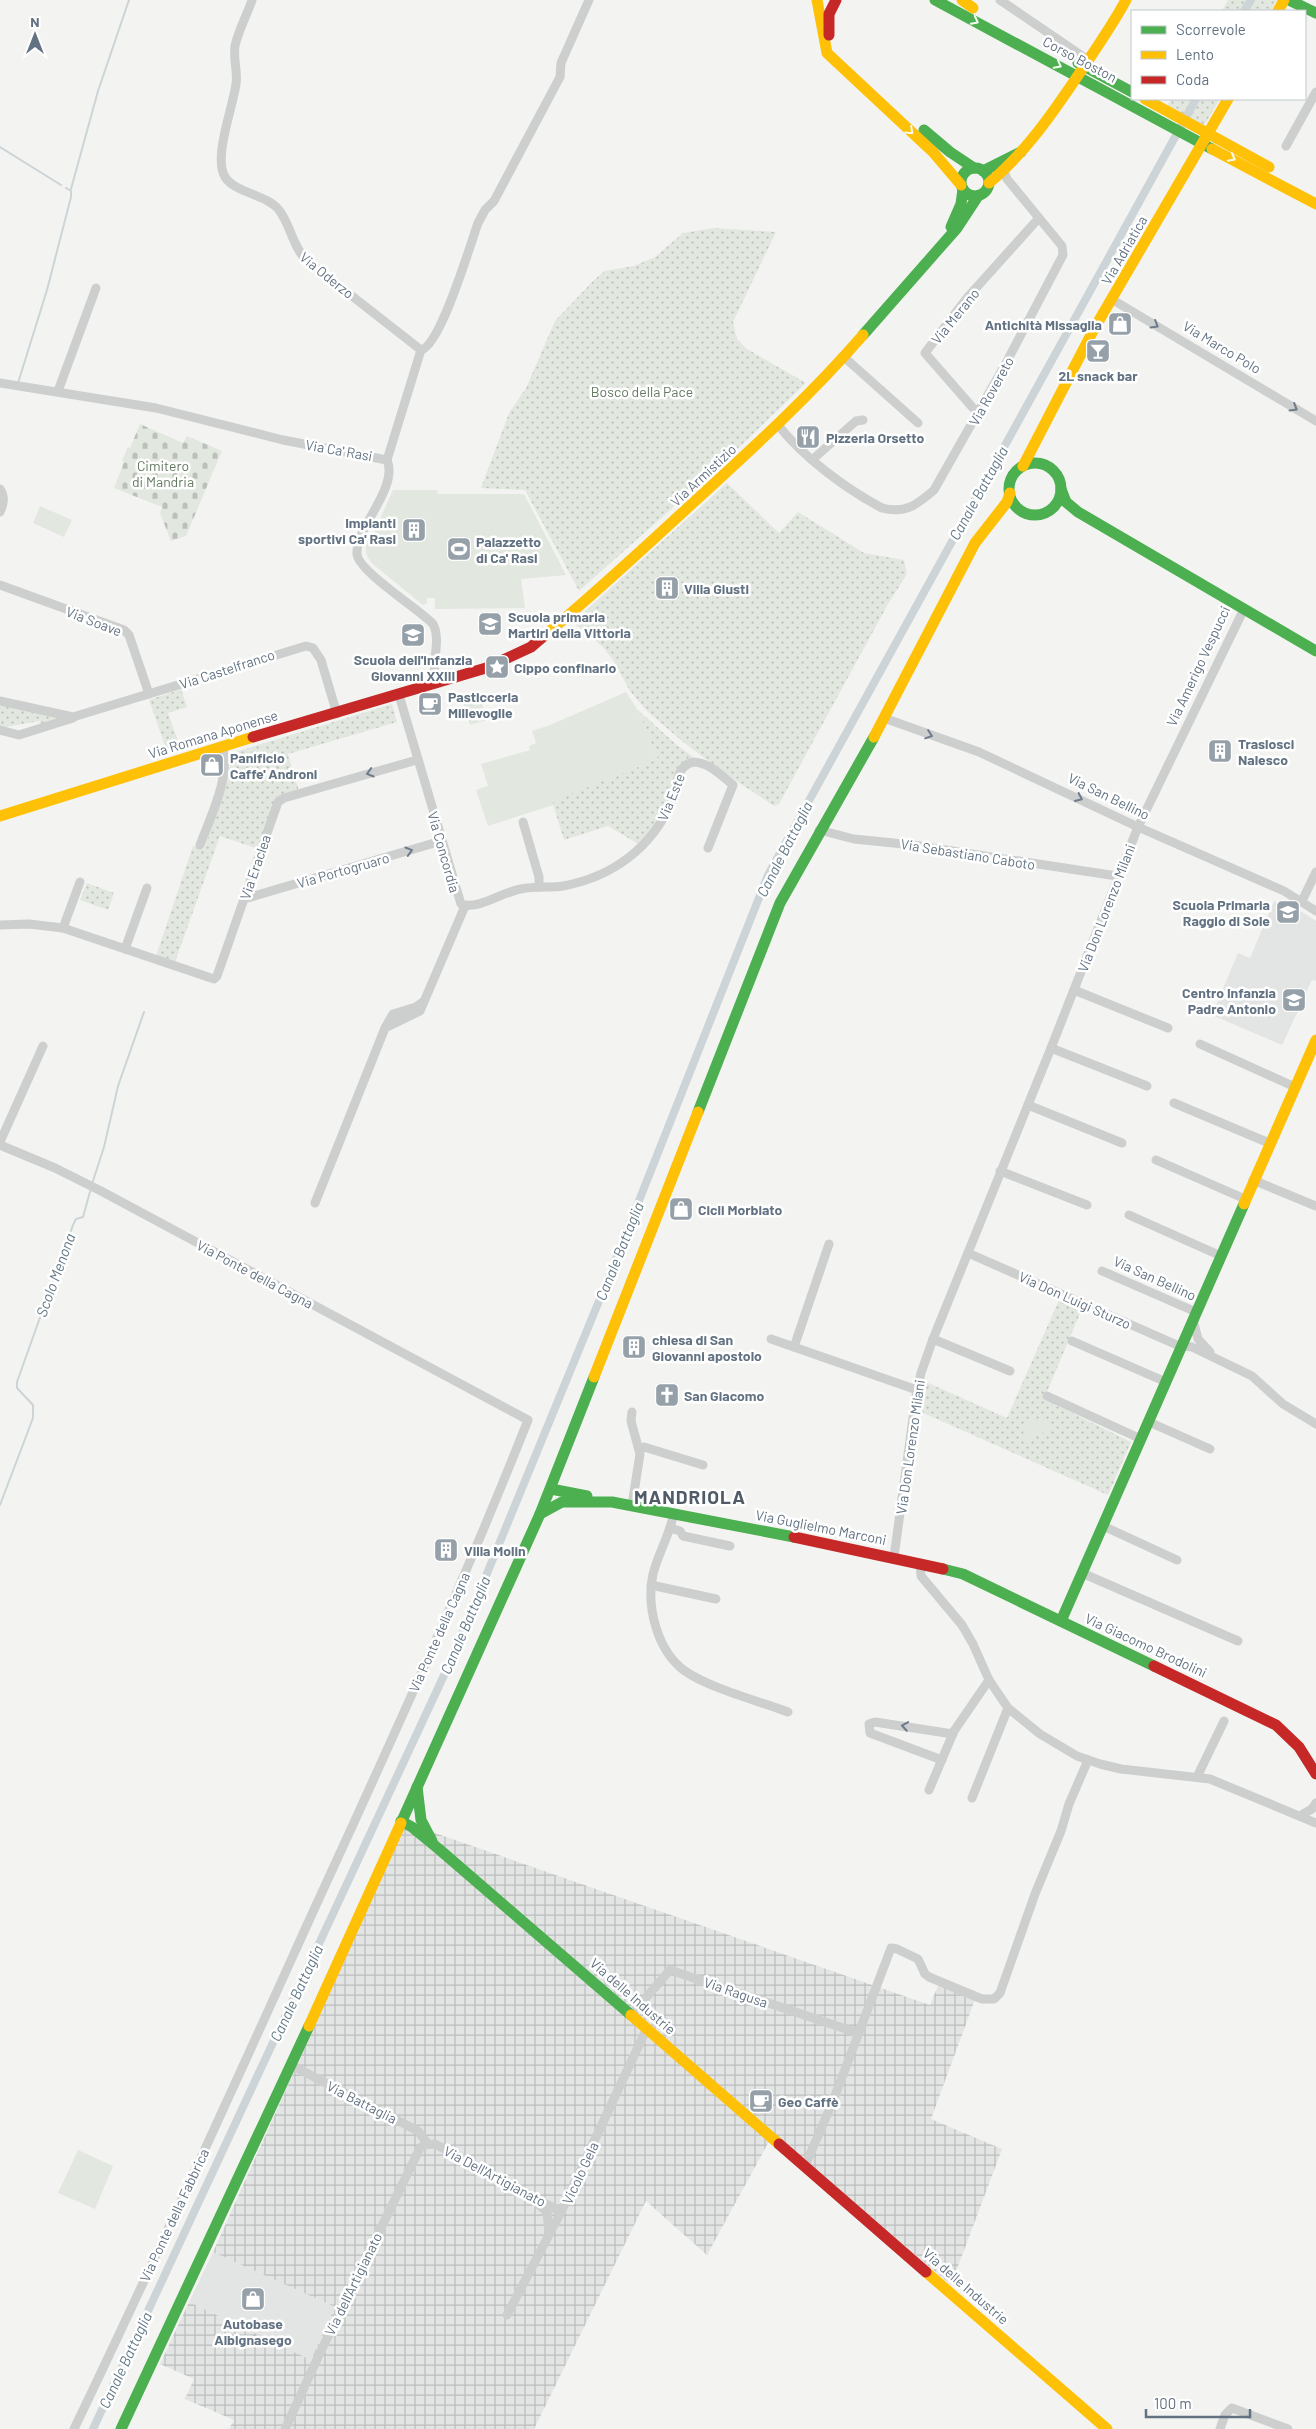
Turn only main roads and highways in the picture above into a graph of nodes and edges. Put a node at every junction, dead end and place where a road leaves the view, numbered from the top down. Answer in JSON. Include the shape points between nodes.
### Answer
{"nodes":[{"id":1,"x":817,"y":0,"type":"edge"},
{"id":2,"x":836,"y":0,"type":"edge"},
{"id":3,"x":926,"y":0,"type":"edge"},
{"id":4,"x":957,"y":0,"type":"edge"},
{"id":5,"x":962,"y":0,"type":"edge"},
{"id":6,"x":1126,"y":0,"type":"edge"},
{"id":7,"x":1134,"y":0,"type":"edge"},
{"id":8,"x":1289,"y":0,"type":"edge"},
{"id":9,"x":939,"y":2,"type":"edge"},
{"id":10,"x":973,"y":8,"type":"junction"},
{"id":11,"x":1316,"y":14,"type":"edge"},
{"id":12,"x":1115,"y":20,"type":"junction"},
{"id":13,"x":1018,"y":37,"type":"junction"},
{"id":14,"x":1131,"y":92,"type":"edge"},
{"id":15,"x":1147,"y":100,"type":"edge"},
{"id":16,"x":1227,"y":100,"type":"edge"},
{"id":17,"x":1022,"y":151,"type":"junction"},
{"id":18,"x":979,"y":170,"type":"junction"},
{"id":19,"x":989,"y":183,"type":"junction"},
{"id":20,"x":962,"y":187,"type":"junction"},
{"id":21,"x":1316,"y":193,"type":"edge"},
{"id":22,"x":978,"y":196,"type":"junction"},
{"id":23,"x":1316,"y":204,"type":"edge"},
{"id":24,"x":950,"y":234,"type":"junction"},
{"id":25,"x":1049,"y":417,"type":"junction"},
{"id":26,"x":1023,"y":466,"type":"junction"},
{"id":27,"x":1055,"y":472,"type":"junction"},
{"id":28,"x":1061,"y":489,"type":"junction"},
{"id":29,"x":1010,"y":493,"type":"junction"},
{"id":30,"x":1051,"y":509,"type":"junction"},
{"id":31,"x":1021,"y":510,"type":"junction"},
{"id":32,"x":1078,"y":512,"type":"junction"},
{"id":33,"x":967,"y":560,"type":"junction"},
{"id":34,"x":1316,"y":652,"type":"edge"},
{"id":35,"x":436,"y":684,"type":"joint"},
{"id":36,"x":0,"y":816,"type":"edge"},
{"id":37,"x":1316,"y":1040,"type":"edge"},
{"id":38,"x":559,"y":1469,"type":"junction"},
{"id":39,"x":550,"y":1491,"type":"junction"},
{"id":40,"x":570,"y":1496,"type":"junction"},
{"id":41,"x":540,"y":1514,"type":"junction"},
{"id":42,"x":943,"y":1568,"type":"joint"},
{"id":43,"x":1061,"y":1621,"type":"junction"},
{"id":44,"x":1316,"y":1774,"type":"edge"},
{"id":45,"x":417,"y":1784,"type":"junction"},
{"id":46,"x":405,"y":1810,"type":"junction"},
{"id":47,"x":421,"y":1820,"type":"junction"},
{"id":48,"x":401,"y":1821,"type":"junction"},
{"id":49,"x":440,"y":1850,"type":"junction"},
{"id":50,"x":121,"y":2429,"type":"edge"},
{"id":51,"x":1107,"y":2429,"type":"edge"}],
"edges":[{"from":1,"to":20,"type":"main road","one_way":true,"via":[[827,53],[933,152]]},
{"from":2,"to":18,"type":"main road","via":[[828,28],[838,53],[950,152]]},
{"from":3,"to":9,"type":"main road","name":"Corso Boston","via":[[934,4]]},
{"from":4,"to":10,"type":"main road","name":"Corso Boston"},
{"from":5,"to":10,"type":"main road"},
{"from":6,"to":12,"type":"main road"},
{"from":7,"to":12,"type":"main road"},
{"from":8,"to":11,"type":"main road"},
{"from":9,"to":13,"type":"main road","name":"Corso Boston","one_way":true},
{"from":10,"to":13,"type":"main road","name":"Corso Boston"},
{"from":12,"to":17,"type":"main road","via":[[1053,112]]},
{"from":13,"to":14,"type":"main road","name":"Corso Boston"},
{"from":13,"to":23,"type":"main road","name":"Corso Boston","one_way":true},
{"from":15,"to":21,"type":"main road"},
{"from":16,"to":25,"type":"main road","name":"Via Adriatica","via":[[1094,329]]},
{"from":17,"to":18,"type":"main road"},
{"from":17,"to":19,"type":"main road"},
{"from":18,"to":19,"type":"main road"},
{"from":18,"to":20,"type":"main road","via":[[965,172]]},
{"from":19,"to":22,"type":"main road","via":[[986,191]]},
{"from":20,"to":22,"type":"main road","via":[[969,195]]},
{"from":20,"to":24,"type":"main road","via":[[961,204]]},
{"from":22,"to":24,"type":"main road","name":"Via Armistizio","via":[[958,228]]},
{"from":24,"to":35,"type":"main road","name":"Via Armistizio","via":[[844,357],[778,425],[591,597],[531,647],[501,662]]},
{"from":25,"to":26,"type":"main road","name":"Via Adriatica"},
{"from":25,"to":27,"type":"main road","name":"Via Adriatica","via":[[1044,454]]},
{"from":26,"to":27,"type":"main road","via":[[1040,464]]},
{"from":26,"to":29,"type":"main road","via":[[1012,478]]},
{"from":27,"to":28,"type":"main road"},
{"from":28,"to":30,"type":"main road"},
{"from":28,"to":32,"type":"main road","name":"Via Amerigo Vespucci","via":[[1066,502]]},
{"from":29,"to":31,"type":"main road"},
{"from":29,"to":33,"type":"main road"},
{"from":30,"to":31,"type":"main road","via":[[1036,515]]},
{"from":30,"to":32,"type":"main road","name":"Via Amerigo Vespucci"},
{"from":31,"to":33,"type":"main road","via":[[1000,522]]},
{"from":32,"to":34,"type":"main road","name":"Via Amerigo Vespucci"},
{"from":33,"to":38,"type":"main road","via":[[884,718],[787,889],[767,932]]},
{"from":35,"to":36,"type":"main road","name":"Via Romana Aponense","via":[[222,746]]},
{"from":37,"to":43,"type":"main road","name":"Via San Bellino","via":[[1194,1316],[1188,1339]]},
{"from":38,"to":39,"type":"main road"},
{"from":38,"to":40,"type":"main road"},
{"from":39,"to":40,"type":"main road","name":"Via Guglielmo Marconi"},
{"from":39,"to":41,"type":"main road"},
{"from":40,"to":41,"type":"main road","name":"Via Guglielmo Marconi"},
{"from":40,"to":42,"type":"main road","name":"Via Guglielmo Marconi","via":[[674,1513]]},
{"from":41,"to":45,"type":"main road"},
{"from":42,"to":43,"type":"main road","name":"Via Giacomo Brodolini","via":[[984,1582]]},
{"from":43,"to":44,"type":"main road","name":"Via Giacomo Brodolini","via":[[1276,1725],[1301,1748]]},
{"from":45,"to":46,"type":"main road"},
{"from":45,"to":47,"type":"main road","name":"Via delle Industrie"},
{"from":46,"to":47,"type":"main road","name":"Via delle Industrie"},
{"from":46,"to":48,"type":"main road"},
{"from":47,"to":49,"type":"main road","name":"Via delle Industrie"},
{"from":48,"to":49,"type":"main road","name":"Via delle Industrie"},
{"from":48,"to":50,"type":"main road"},
{"from":49,"to":51,"type":"main road","name":"Via delle Industrie"}]}
